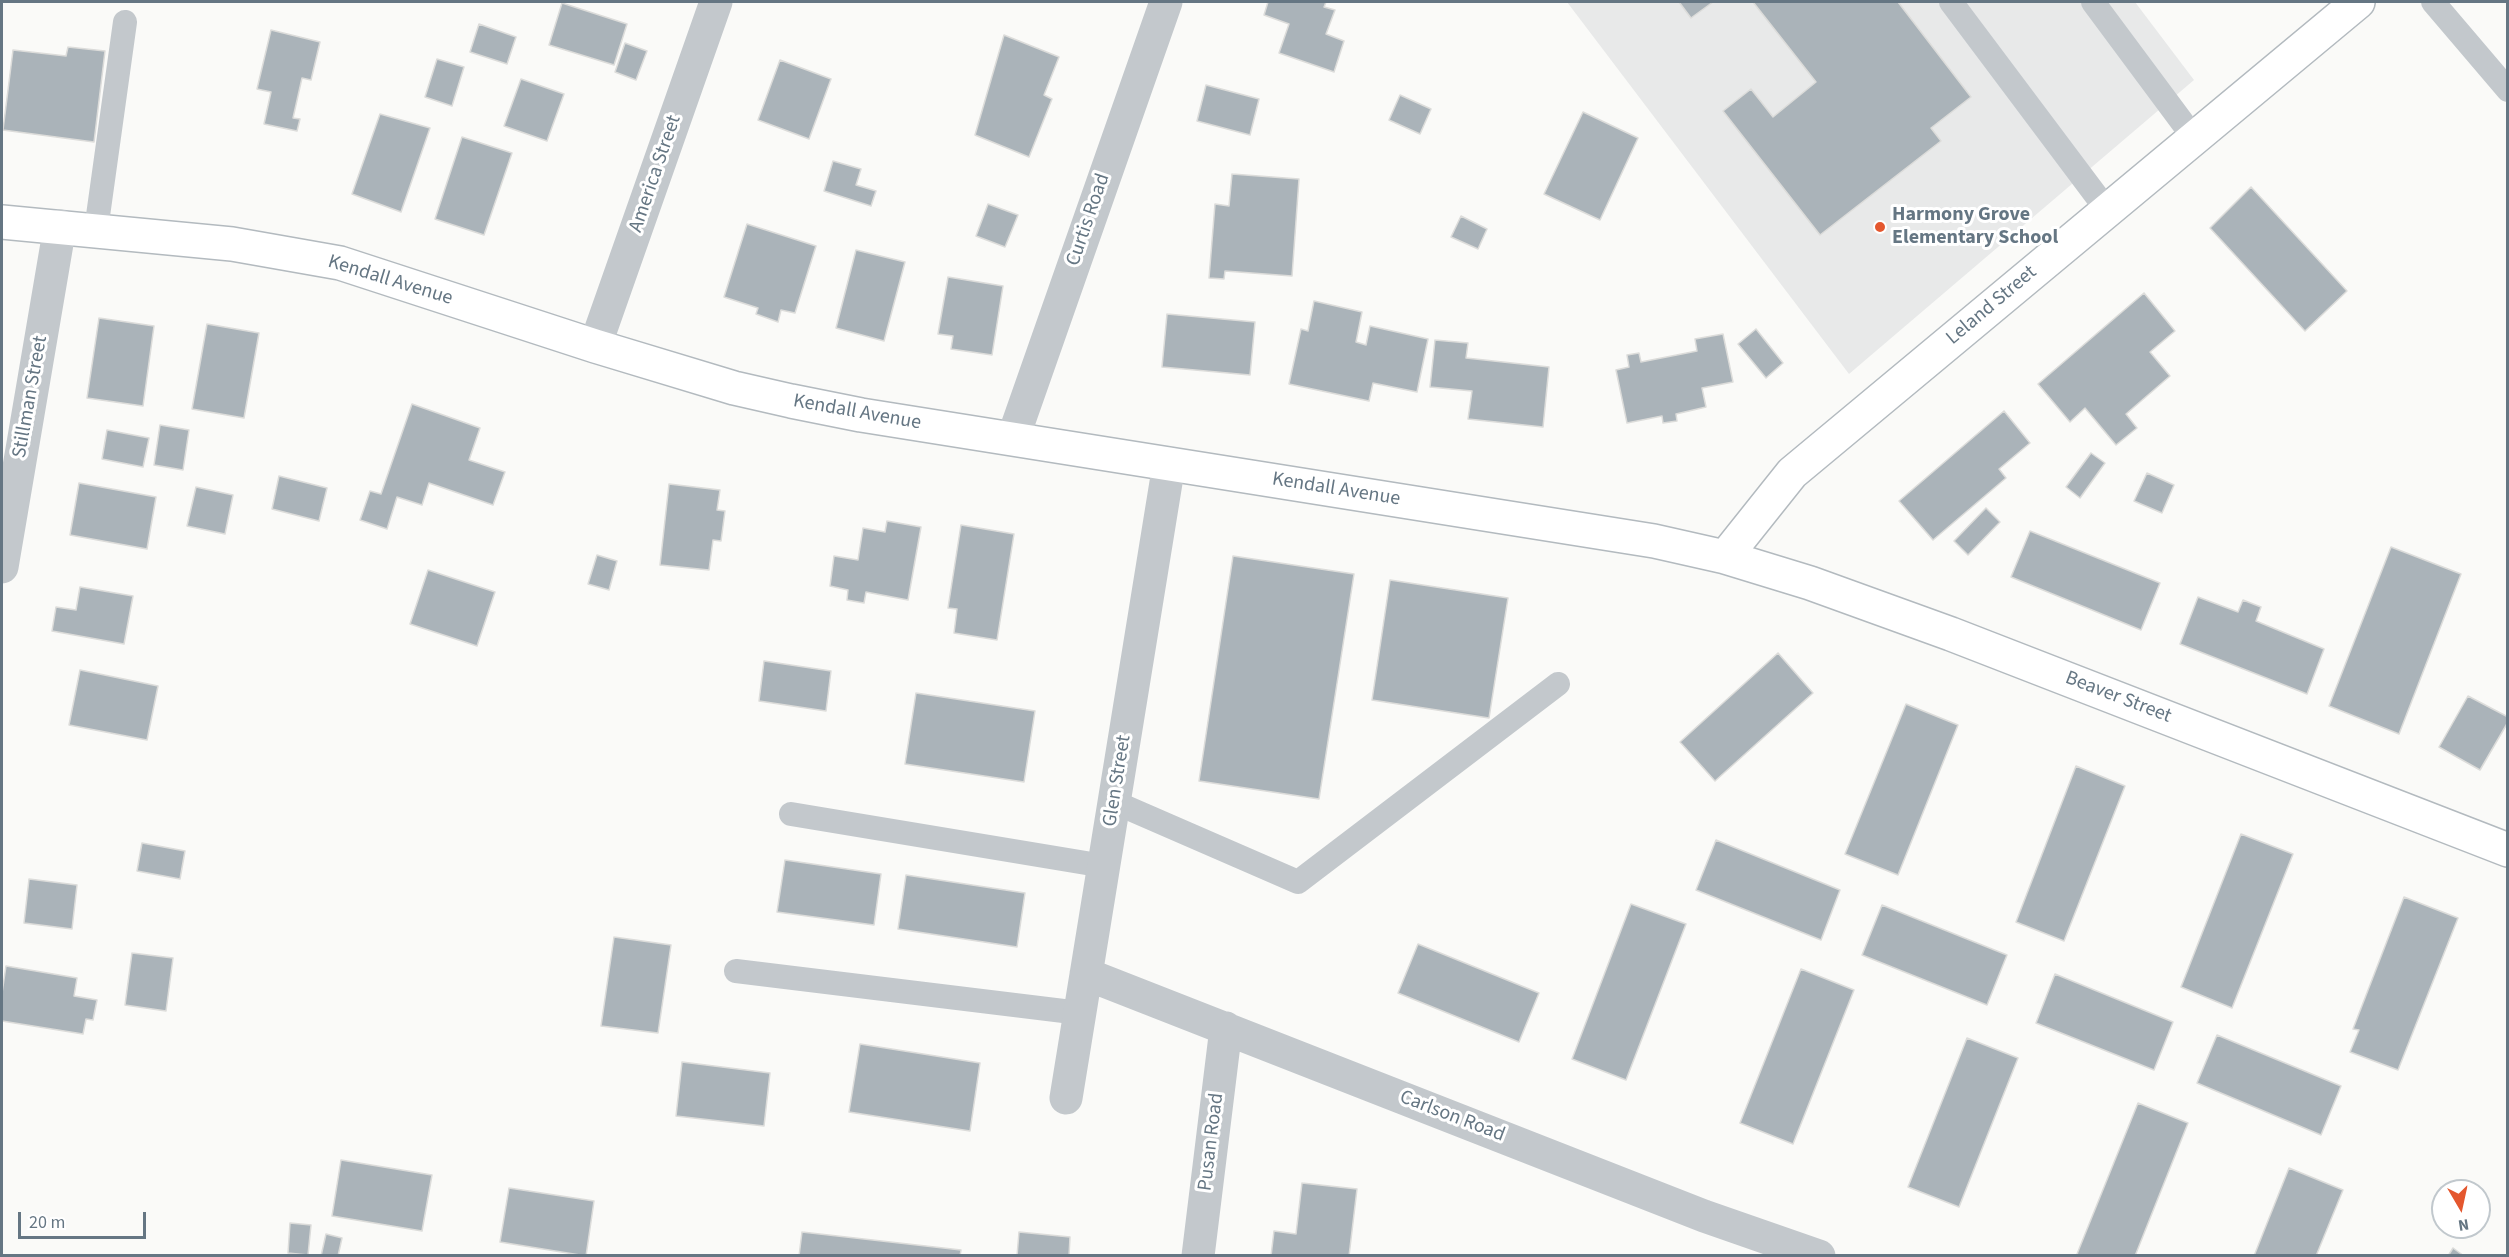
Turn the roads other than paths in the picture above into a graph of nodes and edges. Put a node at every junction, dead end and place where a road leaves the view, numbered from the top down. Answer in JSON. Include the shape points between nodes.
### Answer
{"nodes":[{"id":1,"x":716,"y":2,"type":"edge"},
{"id":2,"x":1166,"y":2,"type":"edge"},
{"id":3,"x":1951,"y":2,"type":"edge"},
{"id":4,"x":2093,"y":2,"type":"edge"},
{"id":5,"x":2358,"y":2,"type":"edge"},
{"id":6,"x":2433,"y":2,"type":"edge"},
{"id":7,"x":125,"y":22,"type":"dead end"},
{"id":8,"x":2508,"y":90,"type":"edge"},
{"id":9,"x":2194,"y":138,"type":"junction"},
{"id":10,"x":2107,"y":210,"type":"junction"},
{"id":11,"x":2,"y":222,"type":"edge"},
{"id":12,"x":60,"y":226,"type":"junction"},
{"id":13,"x":96,"y":230,"type":"junction"},
{"id":14,"x":595,"y":346,"type":"junction"},
{"id":15,"x":1013,"y":438,"type":"junction"},
{"id":16,"x":1169,"y":464,"type":"junction"},
{"id":17,"x":1725,"y":557,"type":"junction"},
{"id":18,"x":2,"y":567,"type":"edge"},
{"id":19,"x":1558,"y":684,"type":"dead end"},
{"id":20,"x":1114,"y":802,"type":"junction"},
{"id":21,"x":791,"y":814,"type":"dead end"},
{"id":22,"x":2508,"y":850,"type":"edge"},
{"id":23,"x":1104,"y":866,"type":"junction"},
{"id":24,"x":736,"y":971,"type":"dead end"},
{"id":25,"x":1086,"y":974,"type":"junction"},
{"id":26,"x":1080,"y":1013,"type":"junction"},
{"id":27,"x":1226,"y":1028,"type":"junction"},
{"id":28,"x":1066,"y":1098,"type":"dead end"},
{"id":29,"x":1198,"y":1256,"type":"edge"},
{"id":30,"x":1819,"y":1256,"type":"edge"}],
"edges":[{"from":1,"to":14,"type":"street","name":"America Street"},
{"from":2,"to":15,"type":"street","name":"Curtis Road"},
{"from":3,"to":10,"type":"lane"},
{"from":4,"to":9,"type":"lane"},
{"from":5,"to":9,"type":"main road","name":"Leland Street"},
{"from":6,"to":8,"type":"lane"},
{"from":7,"to":13,"type":"lane"},
{"from":9,"to":10,"type":"main road","name":"Leland Street"},
{"from":10,"to":17,"type":"main road","name":"Leland Street","via":[[1792,473]]},
{"from":11,"to":12,"type":"main road","name":"Kendall Avenue"},
{"from":12,"to":13,"type":"main road","name":"Kendall Avenue"},
{"from":12,"to":18,"type":"street","name":"Stillman Street"},
{"from":13,"to":14,"type":"main road","name":"Kendall Avenue","via":[[232,243],[340,263]]},
{"from":14,"to":15,"type":"main road","name":"Kendall Avenue","via":[[791,402]]},
{"from":15,"to":16,"type":"main road","name":"Kendall Avenue"},
{"from":16,"to":17,"type":"main road","name":"Kendall Avenue","via":[[1644,539]]},
{"from":16,"to":20,"type":"street","name":"Glen Street"},
{"from":17,"to":22,"type":"main road","name":"Beaver Street","via":[[1951,634]]},
{"from":19,"to":20,"type":"lane","via":[[1298,882]]},
{"from":20,"to":23,"type":"street","name":"Glen Street"},
{"from":21,"to":23,"type":"lane"},
{"from":23,"to":25,"type":"street","name":"Glen Street"},
{"from":24,"to":26,"type":"lane"},
{"from":25,"to":26,"type":"street","name":"Glen Street"},
{"from":25,"to":27,"type":"street","name":"Carlson Road"},
{"from":26,"to":28,"type":"street","name":"Glen Street"},
{"from":27,"to":29,"type":"street","name":"Pusan Road"},
{"from":27,"to":30,"type":"street","name":"Carlson Road","via":[[1704,1216]]}]}
